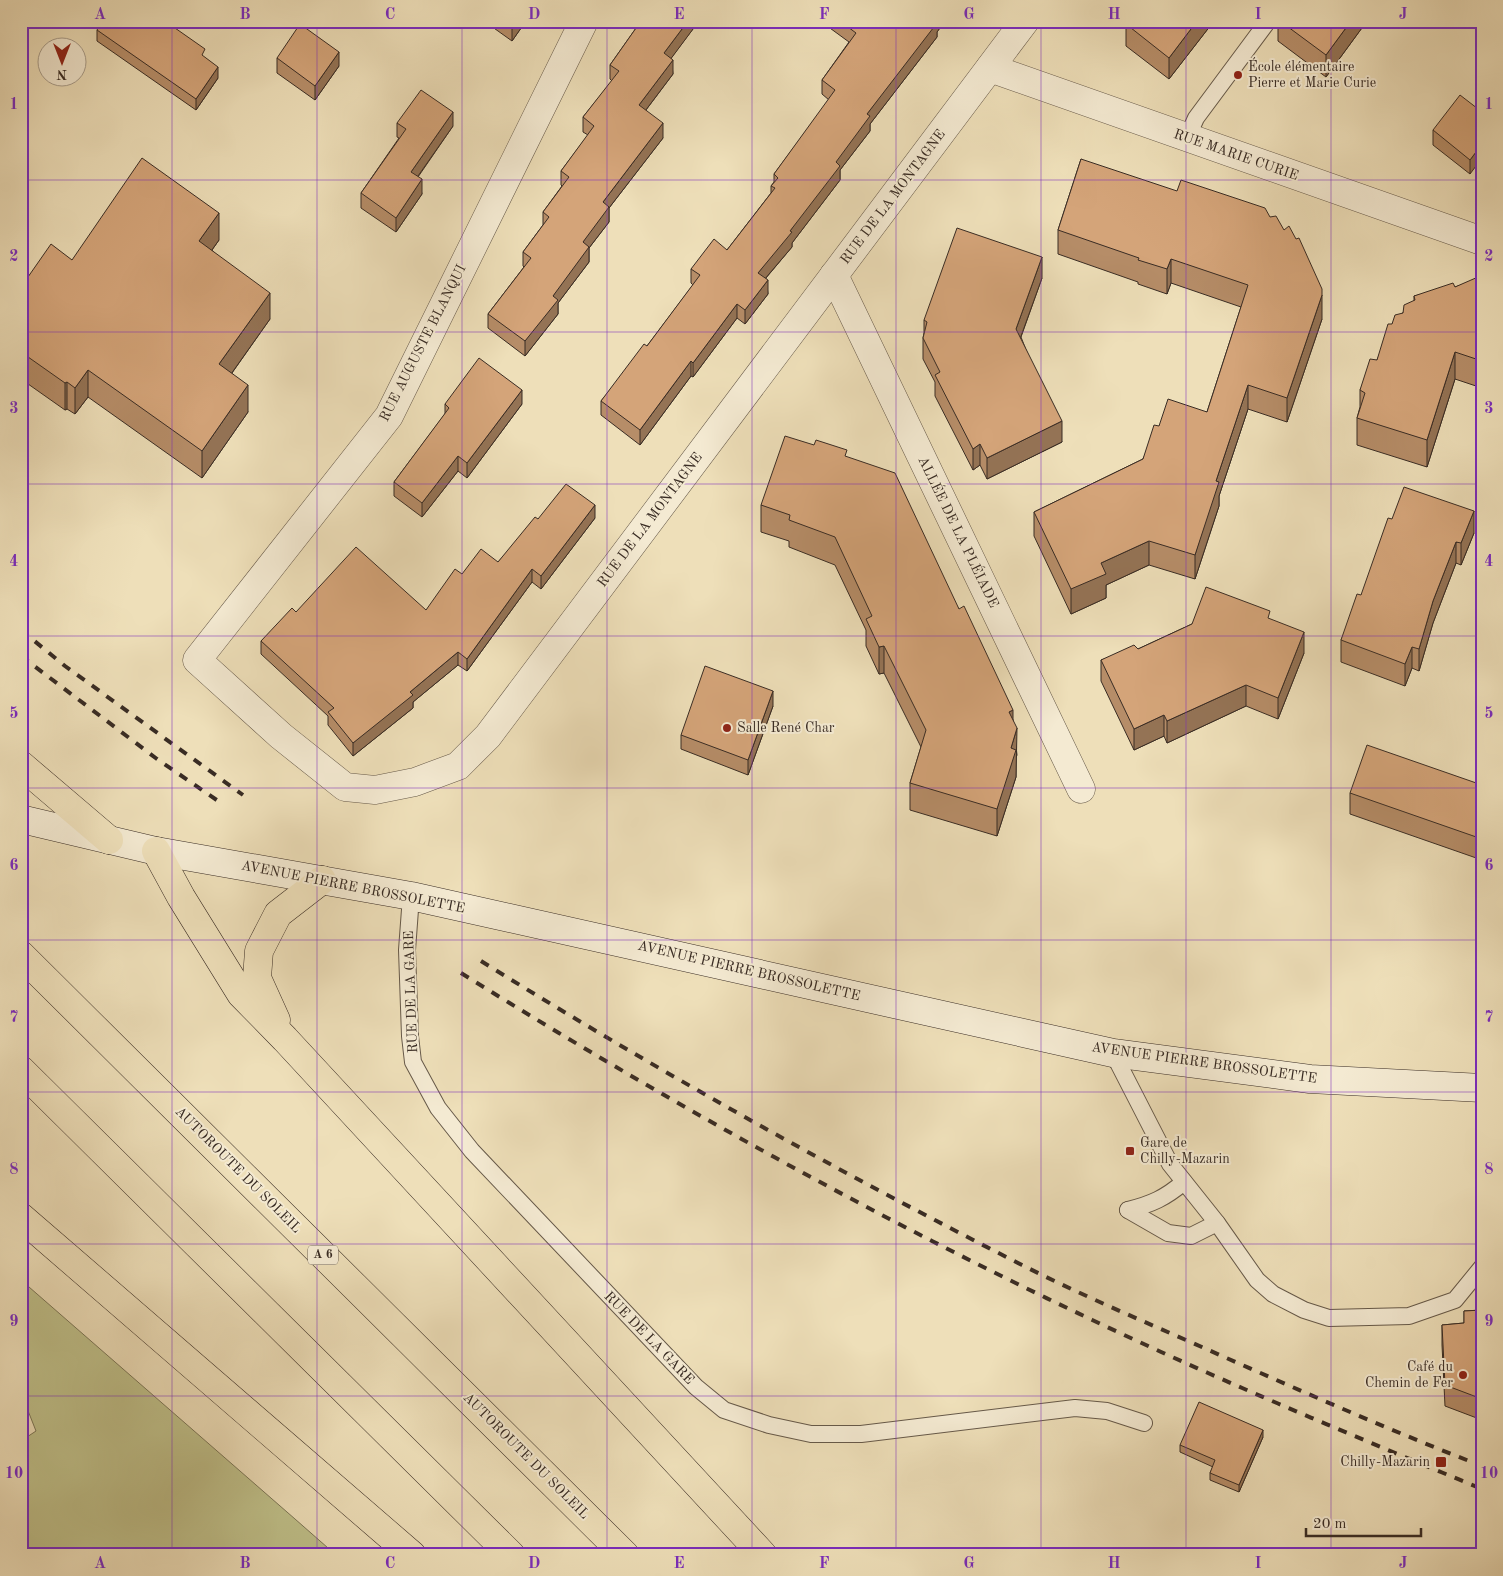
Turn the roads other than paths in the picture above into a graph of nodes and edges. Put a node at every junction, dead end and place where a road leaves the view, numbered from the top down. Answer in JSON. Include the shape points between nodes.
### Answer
{"nodes":[{"id":1,"x":584,"y":21,"type":"edge"},
{"id":2,"x":1025,"y":21,"type":"edge"},
{"id":3,"x":1268,"y":21,"type":"edge"},
{"id":4,"x":990,"y":68,"type":"junction"},
{"id":5,"x":1187,"y":138,"type":"junction"},
{"id":6,"x":1482,"y":241,"type":"edge"},
{"id":7,"x":834,"y":275,"type":"junction"},
{"id":8,"x":197,"y":660,"type":"joint"},
{"id":9,"x":21,"y":764,"type":"edge"},
{"id":10,"x":1081,"y":789,"type":"dead end"},
{"id":11,"x":21,"y":818,"type":"edge"},
{"id":12,"x":108,"y":840,"type":"junction"},
{"id":13,"x":156,"y":851,"type":"junction"},
{"id":14,"x":322,"y":880,"type":"junction"},
{"id":15,"x":411,"y":896,"type":"junction"},
{"id":16,"x":21,"y":955,"type":"edge"},
{"id":17,"x":285,"y":1039,"type":"junction"},
{"id":18,"x":1113,"y":1053,"type":"junction"},
{"id":19,"x":21,"y":1070,"type":"edge"},
{"id":20,"x":1482,"y":1088,"type":"edge"},
{"id":21,"x":1184,"y":1182,"type":"junction"},
{"id":22,"x":21,"y":1217,"type":"edge"},
{"id":23,"x":1217,"y":1223,"type":"junction"},
{"id":24,"x":1482,"y":1267,"type":"edge"},
{"id":25,"x":1144,"y":1423,"type":"dead end"},
{"id":26,"x":412,"y":1555,"type":"edge"},
{"id":27,"x":511,"y":1555,"type":"edge"},
{"id":28,"x":626,"y":1555,"type":"edge"},
{"id":29,"x":763,"y":1555,"type":"edge"}],
"edges":[{"from":1,"to":8,"type":"street","name":"RUE AUGUSTE BLANQUI","via":[[389,416]]},
{"from":2,"to":4,"type":"street","name":"RUE DE LA MONTAGNE"},
{"from":3,"to":5,"type":"lane","via":[[1196,118]]},
{"from":4,"to":5,"type":"street","name":"RUE MARIE CURIE"},
{"from":4,"to":7,"type":"street","name":"RUE DE LA MONTAGNE"},
{"from":5,"to":6,"type":"street","name":"RUE MARIE CURIE"},
{"from":7,"to":8,"type":"street","name":"RUE DE LA MONTAGNE","via":[[488,736],[458,766],[415,782],[375,790],[345,787],[281,736]]},
{"from":7,"to":10,"type":"street","name":"ALLÉE DE LA PLÉIADE"},
{"from":9,"to":12,"type":"highway"},
{"from":11,"to":12,"type":"street","name":"AVENUE PIERRE BROSSOLETTE"},
{"from":12,"to":13,"type":"street","name":"AVENUE PIERRE BROSSOLETTE"},
{"from":13,"to":14,"type":"street","name":"AVENUE PIERRE BROSSOLETTE"},
{"from":13,"to":17,"type":"highway","via":[[241,994]]},
{"from":14,"to":15,"type":"street","name":"AVENUE PIERRE BROSSOLETTE"},
{"from":14,"to":17,"type":"highway","via":[[278,914],[260,951],[257,978]]},
{"from":15,"to":18,"type":"street","name":"AVENUE PIERRE BROSSOLETTE"},
{"from":15,"to":25,"type":"lane","name":"RUE DE LA GARE","via":[[406,950],[413,1062],[438,1108],[485,1165],[696,1387],[724,1410],[769,1426],[811,1434],[861,1434],[1075,1408],[1107,1411]]},
{"from":16,"to":28,"type":"highway","name":"AUTOROUTE DU SOLEIL","number":"A 6"},
{"from":17,"to":29,"type":"highway"},
{"from":18,"to":20,"type":"street","name":"AVENUE PIERRE BROSSOLETTE","via":[[1310,1079]]},
{"from":18,"to":21,"type":"lane","via":[[1170,1164]]},
{"from":19,"to":27,"type":"highway"},
{"from":21,"to":23,"type":"lane"},
{"from":21,"to":23,"type":"lane","via":[[1163,1199],[1128,1210],[1168,1233],[1191,1236]]},
{"from":22,"to":26,"type":"highway"},
{"from":23,"to":24,"type":"lane","via":[[1257,1280],[1273,1294],[1329,1318],[1409,1316],[1455,1300]]}]}
